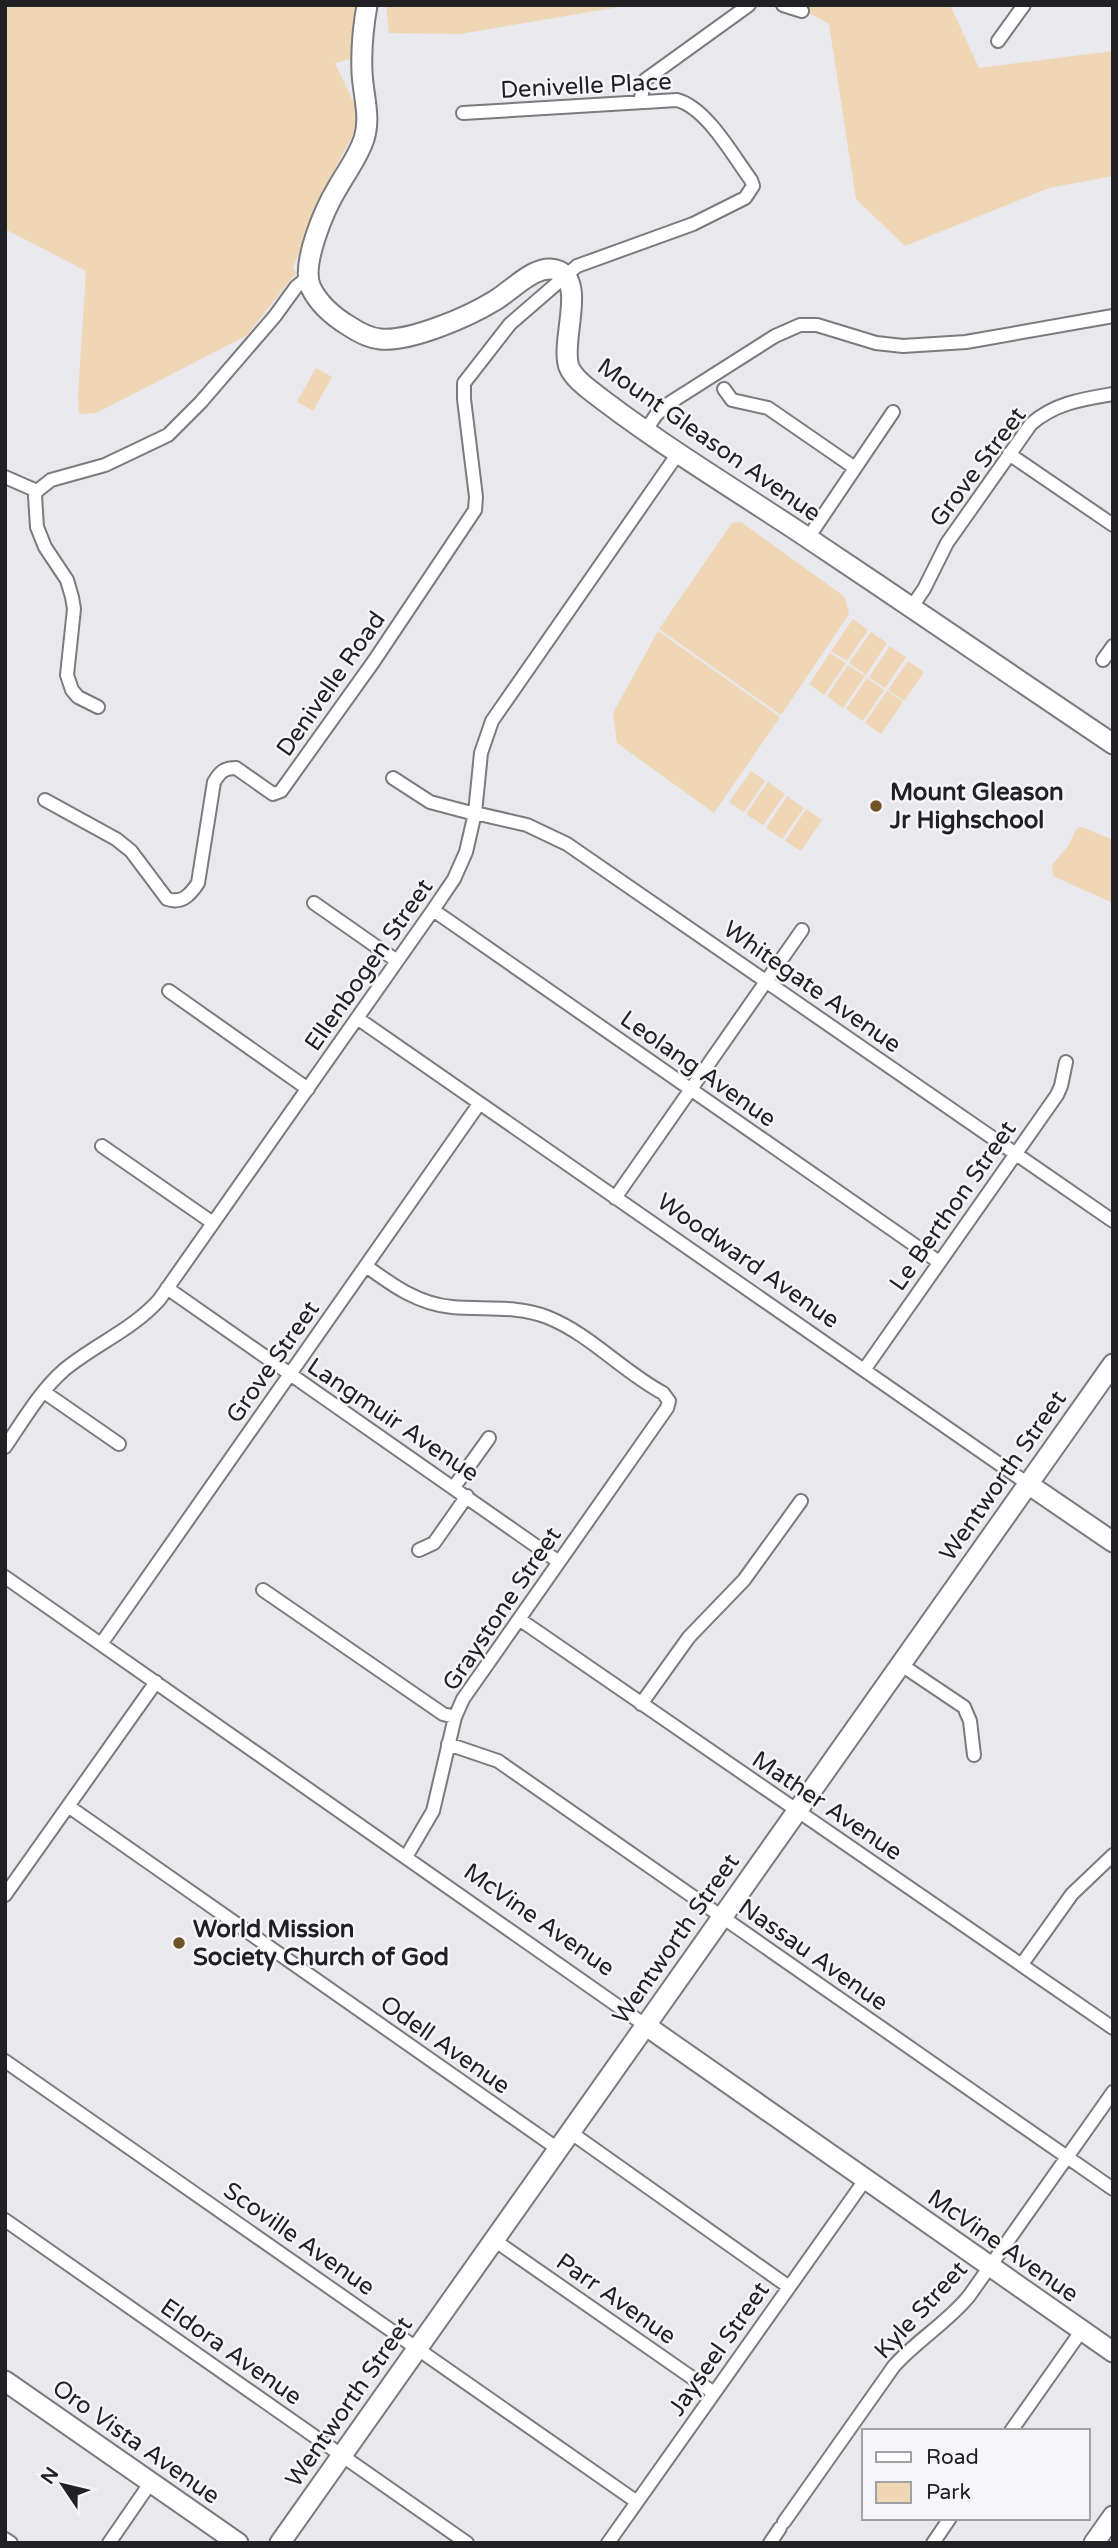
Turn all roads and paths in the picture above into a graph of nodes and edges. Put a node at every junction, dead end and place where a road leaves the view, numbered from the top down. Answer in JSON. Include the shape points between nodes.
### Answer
{"nodes":[{"id":1,"x":367,"y":5,"type":"edge"},
{"id":2,"x":749,"y":5,"type":"edge"},
{"id":3,"x":783,"y":5,"type":"edge"},
{"id":4,"x":1024,"y":5,"type":"edge"},
{"id":5,"x":802,"y":10,"type":"dead end"},
{"id":6,"x":998,"y":41,"type":"dead end"},
{"id":7,"x":640,"y":102,"type":"junction"},
{"id":8,"x":463,"y":113,"type":"dead end"},
{"id":9,"x":565,"y":275,"type":"junction"},
{"id":10,"x":307,"y":278,"type":"junction"},
{"id":11,"x":1113,"y":316,"type":"edge"},
{"id":12,"x":724,"y":389,"type":"dead end"},
{"id":13,"x":1113,"y":394,"type":"edge"},
{"id":14,"x":893,"y":412,"type":"dead end"},
{"id":15,"x":646,"y":430,"type":"junction"},
{"id":16,"x":679,"y":452,"type":"junction"},
{"id":17,"x":1009,"y":454,"type":"junction"},
{"id":18,"x":855,"y":468,"type":"junction"},
{"id":19,"x":5,"y":477,"type":"edge"},
{"id":20,"x":37,"y":491,"type":"junction"},
{"id":21,"x":1113,"y":525,"type":"edge"},
{"id":22,"x":808,"y":538,"type":"junction"},
{"id":23,"x":911,"y":608,"type":"junction"},
{"id":24,"x":1113,"y":646,"type":"edge"},
{"id":25,"x":1103,"y":660,"type":"dead end"},
{"id":26,"x":98,"y":707,"type":"dead end"},
{"id":27,"x":1113,"y":744,"type":"edge"},
{"id":28,"x":393,"y":778,"type":"dead end"},
{"id":29,"x":45,"y":800,"type":"dead end"},
{"id":30,"x":475,"y":813,"type":"junction"},
{"id":31,"x":314,"y":903,"type":"dead end"},
{"id":32,"x":433,"y":910,"type":"junction"},
{"id":33,"x":802,"y":930,"type":"dead end"},
{"id":34,"x":397,"y":961,"type":"junction"},
{"id":35,"x":766,"y":981,"type":"junction"},
{"id":36,"x":169,"y":991,"type":"dead end"},
{"id":37,"x":357,"y":1018,"type":"junction"},
{"id":38,"x":1066,"y":1062,"type":"dead end"},
{"id":39,"x":308,"y":1089,"type":"junction"},
{"id":40,"x":690,"y":1090,"type":"junction"},
{"id":41,"x":479,"y":1104,"type":"junction"},
{"id":42,"x":102,"y":1146,"type":"dead end"},
{"id":43,"x":1016,"y":1154,"type":"junction"},
{"id":44,"x":615,"y":1198,"type":"junction"},
{"id":45,"x":1113,"y":1221,"type":"edge"},
{"id":46,"x":213,"y":1223,"type":"junction"},
{"id":47,"x":939,"y":1262,"type":"junction"},
{"id":48,"x":366,"y":1266,"type":"junction"},
{"id":49,"x":167,"y":1288,"type":"junction"},
{"id":50,"x":1113,"y":1364,"type":"edge"},
{"id":51,"x":864,"y":1370,"type":"junction"},
{"id":52,"x":290,"y":1375,"type":"junction"},
{"id":53,"x":44,"y":1392,"type":"junction"},
{"id":54,"x":489,"y":1438,"type":"dead end"},
{"id":55,"x":119,"y":1444,"type":"dead end"},
{"id":56,"x":5,"y":1447,"type":"edge"},
{"id":57,"x":1028,"y":1483,"type":"junction"},
{"id":58,"x":454,"y":1487,"type":"junction"},
{"id":59,"x":467,"y":1496,"type":"junction"},
{"id":60,"x":802,"y":1500,"type":"dead end"},
{"id":61,"x":1113,"y":1542,"type":"edge"},
{"id":62,"x":419,"y":1550,"type":"dead end"},
{"id":63,"x":559,"y":1562,"type":"junction"},
{"id":64,"x":5,"y":1577,"type":"edge"},
{"id":65,"x":263,"y":1590,"type":"dead end"},
{"id":66,"x":519,"y":1619,"type":"junction"},
{"id":67,"x":101,"y":1644,"type":"junction"},
{"id":68,"x":900,"y":1664,"type":"junction"},
{"id":69,"x":156,"y":1682,"type":"junction"},
{"id":70,"x":641,"y":1704,"type":"junction"},
{"id":71,"x":455,"y":1717,"type":"junction"},
{"id":72,"x":449,"y":1744,"type":"junction"},
{"id":73,"x":974,"y":1755,"type":"dead end"},
{"id":74,"x":68,"y":1806,"type":"junction"},
{"id":75,"x":797,"y":1810,"type":"junction"},
{"id":76,"x":1113,"y":1855,"type":"edge"},
{"id":77,"x":406,"y":1857,"type":"junction"},
{"id":78,"x":5,"y":1895,"type":"edge"},
{"id":79,"x":722,"y":1917,"type":"junction"},
{"id":80,"x":1022,"y":1964,"type":"junction"},
{"id":81,"x":645,"y":2025,"type":"junction"},
{"id":82,"x":1113,"y":2028,"type":"edge"},
{"id":83,"x":5,"y":2061,"type":"edge"},
{"id":84,"x":1113,"y":2092,"type":"edge"},
{"id":85,"x":570,"y":2132,"type":"junction"},
{"id":86,"x":558,"y":2149,"type":"junction"},
{"id":87,"x":1067,"y":2157,"type":"junction"},
{"id":88,"x":865,"y":2180,"type":"junction"},
{"id":89,"x":1113,"y":2189,"type":"edge"},
{"id":90,"x":5,"y":2220,"type":"edge"},
{"id":91,"x":494,"y":2240,"type":"junction"},
{"id":92,"x":990,"y":2267,"type":"junction"},
{"id":93,"x":789,"y":2287,"type":"junction"},
{"id":94,"x":1082,"y":2330,"type":"junction"},
{"id":95,"x":418,"y":2348,"type":"junction"},
{"id":96,"x":1113,"y":2352,"type":"edge"},
{"id":97,"x":5,"y":2381,"type":"edge"},
{"id":98,"x":714,"y":2393,"type":"junction"},
{"id":99,"x":1012,"y":2429,"type":"edge"},
{"id":100,"x":343,"y":2455,"type":"junction"},
{"id":101,"x":151,"y":2482,"type":"junction"},
{"id":102,"x":637,"y":2502,"type":"junction"},
{"id":103,"x":1113,"y":2516,"type":"edge"},
{"id":104,"x":949,"y":2520,"type":"edge"},
{"id":105,"x":5,"y":2539,"type":"edge"},
{"id":106,"x":10,"y":2543,"type":"edge"},
{"id":107,"x":109,"y":2543,"type":"edge"},
{"id":108,"x":238,"y":2543,"type":"edge"},
{"id":109,"x":280,"y":2543,"type":"edge"},
{"id":110,"x":467,"y":2543,"type":"edge"},
{"id":111,"x":608,"y":2543,"type":"edge"},
{"id":112,"x":770,"y":2543,"type":"edge"},
{"id":113,"x":933,"y":2543,"type":"edge"},
{"id":114,"x":1094,"y":2543,"type":"edge"}],
"edges":[{"from":1,"to":10,"type":"street","via":[[362,59],[367,113],[364,139],[329,204]]},
{"from":2,"to":7,"type":"street","via":[[645,80]]},
{"from":3,"to":5,"type":"street"},
{"from":4,"to":6,"type":"street"},
{"from":7,"to":8,"type":"street","name":"Denivelle Place"},
{"from":7,"to":9,"type":"street","name":"Denivelle Place","via":[[677,100],[694,107],[753,187],[745,198],[693,224],[586,262]]},
{"from":9,"to":10,"type":"street","via":[[545,269],[471,315],[398,339],[379,339],[343,323],[320,302]]},
{"from":9,"to":15,"type":"street","name":"Mount Gleason Avenue","via":[[572,295],[567,347],[571,372]]},
{"from":9,"to":29,"type":"street","name":"Denivelle Road","via":[[510,324],[464,383],[475,510],[281,791],[265,791],[236,768],[218,774],[198,883],[192,892],[183,900],[167,899],[116,839]]},
{"from":10,"to":20,"type":"street","via":[[168,435],[105,465],[51,480]]},
{"from":11,"to":15,"type":"street","via":[[966,342],[903,346],[800,325],[668,404]]},
{"from":12,"to":18,"type":"street","via":[[732,400],[768,408]]},
{"from":13,"to":17,"type":"street","name":"Grove Street","via":[[1049,410],[1028,427]]},
{"from":14,"to":18,"type":"street"},
{"from":15,"to":16,"type":"street","name":"Mount Gleason Avenue"},
{"from":16,"to":22,"type":"street","name":"Mount Gleason Avenue"},
{"from":16,"to":30,"type":"street","name":"Ellenbogen Street","via":[[492,721],[481,752]]},
{"from":17,"to":21,"type":"street"},
{"from":17,"to":23,"type":"street","name":"Grove Street","via":[[947,543]]},
{"from":18,"to":22,"type":"street"},
{"from":19,"to":20,"type":"street"},
{"from":20,"to":26,"type":"street","via":[[37,527],[68,580],[72,597],[69,683],[78,697]]},
{"from":22,"to":23,"type":"street","name":"Mount Gleason Avenue"},
{"from":23,"to":27,"type":"street","name":"Mount Gleason Avenue"},
{"from":24,"to":25,"type":"street"},
{"from":28,"to":30,"type":"street","name":"Whitegate Avenue","via":[[430,802]]},
{"from":30,"to":32,"type":"street","name":"Ellenbogen Street","via":[[461,865]]},
{"from":30,"to":35,"type":"street","name":"Whitegate Avenue","via":[[527,825],[567,844]]},
{"from":31,"to":34,"type":"street"},
{"from":32,"to":34,"type":"street","name":"Ellenbogen Street"},
{"from":32,"to":40,"type":"street","name":"Leolang Avenue"},
{"from":33,"to":35,"type":"street"},
{"from":34,"to":37,"type":"street","name":"Ellenbogen Street"},
{"from":35,"to":40,"type":"street"},
{"from":35,"to":43,"type":"street","name":"Whitegate Avenue"},
{"from":36,"to":39,"type":"street"},
{"from":37,"to":39,"type":"street","name":"Ellenbogen Street"},
{"from":37,"to":41,"type":"street","name":"Woodward Avenue"},
{"from":38,"to":43,"type":"street","name":"Le Berthon Street","via":[[1057,1095]]},
{"from":39,"to":46,"type":"street","name":"Ellenbogen Street"},
{"from":40,"to":44,"type":"street"},
{"from":40,"to":47,"type":"street","name":"Leolang Avenue"},
{"from":41,"to":44,"type":"street","name":"Woodward Avenue"},
{"from":41,"to":48,"type":"street","name":"Grove Street"},
{"from":42,"to":46,"type":"street"},
{"from":43,"to":45,"type":"street","name":"Whitegate Avenue"},
{"from":43,"to":47,"type":"street","name":"Le Berthon Street"},
{"from":44,"to":51,"type":"street","name":"Woodward Avenue"},
{"from":46,"to":49,"type":"street","name":"Ellenbogen Street"},
{"from":47,"to":51,"type":"street","name":"Le Berthon Street"},
{"from":48,"to":52,"type":"street","name":"Grove Street"},
{"from":48,"to":63,"type":"street","name":"Graystone Street","via":[[398,1288],[436,1305],[545,1316],[663,1392],[667,1408]]},
{"from":49,"to":52,"type":"street","name":"Langmuir Avenue"},
{"from":49,"to":53,"type":"street","name":"Ellenbogen Street","via":[[138,1320],[68,1367]]},
{"from":50,"to":57,"type":"street","name":"Wentworth Street"},
{"from":51,"to":57,"type":"street","name":"Woodward Avenue"},
{"from":52,"to":58,"type":"street","name":"Langmuir Avenue"},
{"from":52,"to":67,"type":"street","name":"Grove Street"},
{"from":53,"to":55,"type":"street"},
{"from":53,"to":56,"type":"street","name":"Ellenbogen Street"},
{"from":54,"to":58,"type":"street"},
{"from":57,"to":61,"type":"street","name":"Woodward Avenue"},
{"from":57,"to":68,"type":"street","name":"Wentworth Street"},
{"from":58,"to":59,"type":"street","name":"Langmuir Avenue"},
{"from":59,"to":62,"type":"street","via":[[434,1543]]},
{"from":59,"to":63,"type":"street","name":"Langmuir Avenue"},
{"from":60,"to":70,"type":"street","via":[[744,1580],[689,1637]]},
{"from":63,"to":66,"type":"street","name":"Graystone Street"},
{"from":64,"to":67,"type":"street","name":"McVine Avenue"},
{"from":65,"to":71,"type":"street","via":[[443,1714]]},
{"from":66,"to":70,"type":"street","name":"Mather Avenue"},
{"from":66,"to":71,"type":"street","name":"Graystone Street","via":[[468,1690]]},
{"from":67,"to":69,"type":"street","name":"McVine Avenue"},
{"from":68,"to":73,"type":"street","via":[[964,1707]]},
{"from":68,"to":75,"type":"street","name":"Wentworth Street"},
{"from":69,"to":74,"type":"street"},
{"from":69,"to":77,"type":"street","name":"McVine Avenue"},
{"from":70,"to":75,"type":"street","name":"Mather Avenue"},
{"from":71,"to":72,"type":"street","name":"Graystone Street"},
{"from":72,"to":77,"type":"street","name":"Graystone Street","via":[[433,1811]]},
{"from":72,"to":79,"type":"street","name":"Nassau Avenue","via":[[498,1761]]},
{"from":74,"to":78,"type":"street"},
{"from":74,"to":86,"type":"street","name":"Odell Avenue"},
{"from":75,"to":79,"type":"street","name":"Wentworth Street"},
{"from":75,"to":80,"type":"street","name":"Mather Avenue"},
{"from":76,"to":80,"type":"street","via":[[1072,1894]]},
{"from":77,"to":81,"type":"street","name":"McVine Avenue"},
{"from":79,"to":81,"type":"street","name":"Wentworth Street"},
{"from":79,"to":87,"type":"street","name":"Nassau Avenue"},
{"from":80,"to":82,"type":"street","name":"Mather Avenue"},
{"from":81,"to":85,"type":"street","name":"Wentworth Street"},
{"from":81,"to":88,"type":"street","name":"McVine Avenue"},
{"from":83,"to":95,"type":"street","name":"Scoville Avenue"},
{"from":84,"to":87,"type":"street","name":"Kyle Street"},
{"from":85,"to":86,"type":"street","name":"Wentworth Street"},
{"from":85,"to":93,"type":"street"},
{"from":86,"to":91,"type":"street","name":"Wentworth Street"},
{"from":87,"to":89,"type":"street","name":"Nassau Avenue"},
{"from":87,"to":92,"type":"street","name":"Kyle Street"},
{"from":88,"to":92,"type":"street","name":"McVine Avenue"},
{"from":88,"to":93,"type":"street","name":"Jayseel Street"},
{"from":90,"to":100,"type":"street","name":"Eldora Avenue"},
{"from":91,"to":95,"type":"street","name":"Wentworth Street"},
{"from":91,"to":98,"type":"street","name":"Parr Avenue"},
{"from":92,"to":94,"type":"street","name":"McVine Avenue"},
{"from":92,"to":112,"type":"street","name":"Kyle Street","via":[[952,2315],[894,2366]]},
{"from":93,"to":98,"type":"street","name":"Jayseel Street"},
{"from":94,"to":96,"type":"street","name":"McVine Avenue"},
{"from":94,"to":99,"type":"street"},
{"from":95,"to":100,"type":"street","name":"Wentworth Street"},
{"from":95,"to":102,"type":"street","name":"Scoville Avenue"},
{"from":97,"to":101,"type":"street","name":"Oro Vista Avenue"},
{"from":98,"to":102,"type":"street","name":"Jayseel Street"},
{"from":100,"to":109,"type":"street","name":"Wentworth Street"},
{"from":100,"to":110,"type":"street","name":"Eldora Avenue"},
{"from":101,"to":107,"type":"street"},
{"from":101,"to":108,"type":"street","name":"Oro Vista Avenue"},
{"from":102,"to":111,"type":"street","name":"Jayseel Street"},
{"from":103,"to":114,"type":"street"},
{"from":104,"to":113,"type":"street"},
{"from":105,"to":106,"type":"street"}]}
